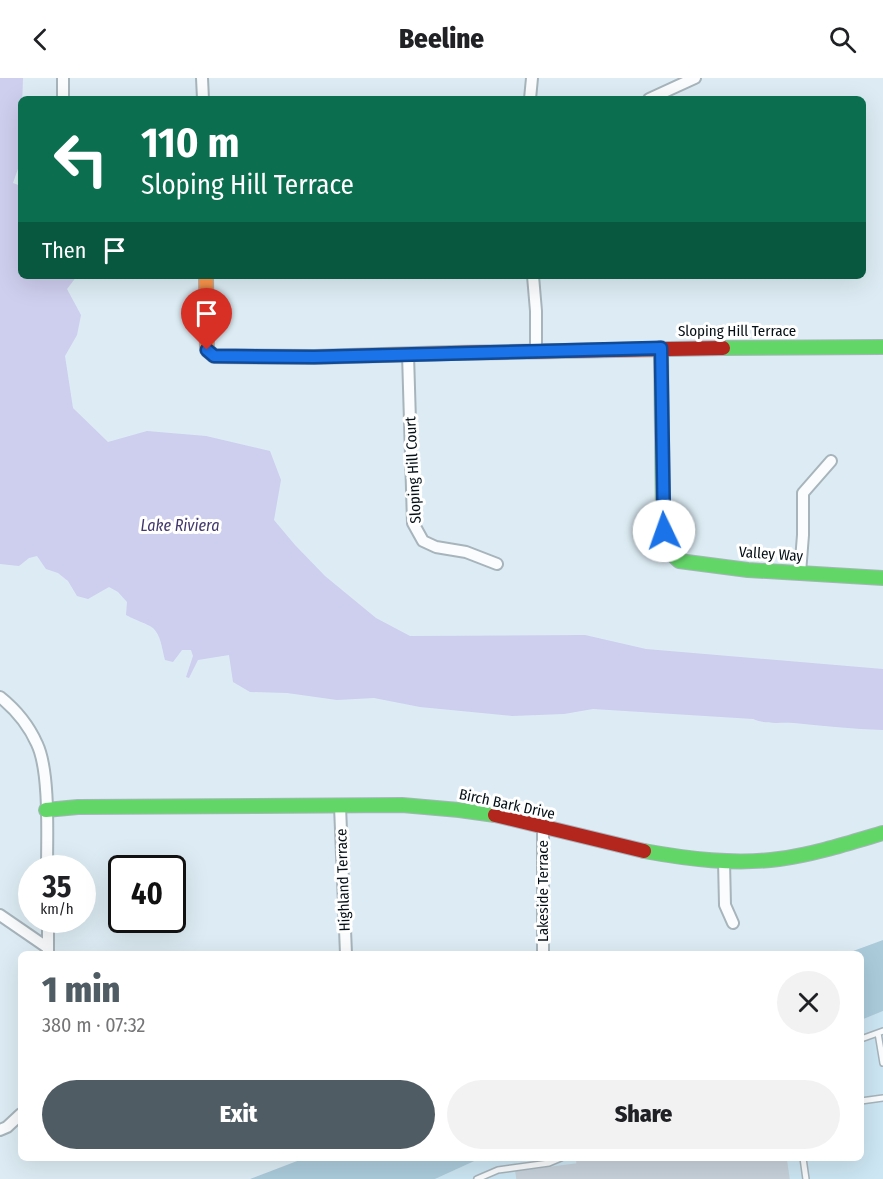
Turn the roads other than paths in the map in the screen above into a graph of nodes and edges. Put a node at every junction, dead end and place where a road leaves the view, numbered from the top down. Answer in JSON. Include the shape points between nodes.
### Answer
{"nodes":[{"id":1,"x":63,"y":78,"type":"edge"},
{"id":2,"x":202,"y":78,"type":"edge"},
{"id":3,"x":532,"y":78,"type":"edge"},
{"id":4,"x":696,"y":78,"type":"edge"},
{"id":5,"x":63,"y":96,"type":"edge"},
{"id":6,"x":202,"y":96,"type":"edge"},
{"id":7,"x":530,"y":96,"type":"edge"},
{"id":8,"x":660,"y":96,"type":"edge"},
{"id":9,"x":206,"y":279,"type":"edge"},
{"id":10,"x":533,"y":279,"type":"edge"},
{"id":11,"x":883,"y":347,"type":"edge"},
{"id":12,"x":661,"y":348,"type":"junction"},
{"id":13,"x":536,"y":350,"type":"junction"},
{"id":14,"x":408,"y":354,"type":"junction"},
{"id":15,"x":831,"y":461,"type":"dead end"},
{"id":16,"x":497,"y":564,"type":"dead end"},
{"id":17,"x":800,"y":573,"type":"junction"},
{"id":18,"x":883,"y":578,"type":"edge"},
{"id":19,"x":0,"y":697,"type":"edge"},
{"id":20,"x":340,"y":806,"type":"junction"},
{"id":21,"x":46,"y":810,"type":"junction"},
{"id":22,"x":543,"y":828,"type":"junction"},
{"id":23,"x":883,"y":833,"type":"edge"},
{"id":24,"x":47,"y":855,"type":"edge"},
{"id":25,"x":724,"y":861,"type":"junction"},
{"id":26,"x":0,"y":915,"type":"edge"},
{"id":27,"x":732,"y":923,"type":"dead end"},
{"id":28,"x":48,"y":933,"type":"edge"},
{"id":29,"x":48,"y":951,"type":"edge"},
{"id":30,"x":346,"y":951,"type":"edge"},
{"id":31,"x":543,"y":951,"type":"edge"},
{"id":32,"x":881,"y":1032,"type":"edge"},
{"id":33,"x":864,"y":1038,"type":"edge"},
{"id":34,"x":883,"y":1062,"type":"edge"},
{"id":35,"x":883,"y":1098,"type":"edge"},
{"id":36,"x":864,"y":1101,"type":"edge"},
{"id":37,"x":18,"y":1117,"type":"edge"},
{"id":38,"x":0,"y":1130,"type":"edge"},
{"id":39,"x":554,"y":1161,"type":"edge"},
{"id":40,"x":803,"y":1161,"type":"edge"},
{"id":41,"x":477,"y":1179,"type":"edge"},
{"id":42,"x":806,"y":1179,"type":"edge"}],
"edges":[{"from":1,"to":5,"type":"street"},
{"from":2,"to":6,"type":"street"},
{"from":3,"to":7,"type":"street"},
{"from":4,"to":8,"type":"street"},
{"from":9,"to":14,"type":"street","name":"Sloping Hill Terrace","via":[[207,350],[214,356]]},
{"from":10,"to":13,"type":"street"},
{"from":11,"to":12,"type":"street","name":"Sloping Hill Terrace"},
{"from":12,"to":13,"type":"street","name":"Sloping Hill Terrace"},
{"from":12,"to":17,"type":"street","name":"Valley Way","via":[[663,519],[670,554],[679,561]]},
{"from":13,"to":14,"type":"street","name":"Sloping Hill Terrace"},
{"from":14,"to":16,"type":"street","name":"Sloping Hill Court","via":[[413,523],[417,534],[423,542],[436,547],[466,552]]},
{"from":15,"to":17,"type":"street","via":[[803,493]]},
{"from":17,"to":18,"type":"street","name":"Valley Way"},
{"from":19,"to":21,"type":"street","via":[[39,746]]},
{"from":20,"to":21,"type":"street","name":"Birch Bark Drive"},
{"from":20,"to":22,"type":"street","name":"Birch Bark Drive","via":[[456,809]]},
{"from":20,"to":30,"type":"street","name":"Highland Terrace"},
{"from":21,"to":24,"type":"street"},
{"from":22,"to":25,"type":"street","name":"Birch Bark Drive","via":[[675,858]]},
{"from":22,"to":31,"type":"street","name":"Lakeside Terrace"},
{"from":23,"to":25,"type":"street","name":"Birch Bark Drive","via":[[780,860]]},
{"from":25,"to":27,"type":"street","via":[[725,905]]},
{"from":26,"to":29,"type":"street"},
{"from":28,"to":29,"type":"street"},
{"from":32,"to":33,"type":"lane"},
{"from":32,"to":34,"type":"lane"},
{"from":35,"to":36,"type":"lane"},
{"from":37,"to":38,"type":"street"},
{"from":39,"to":41,"type":"lane","via":[[498,1170]]},
{"from":40,"to":42,"type":"lane"}]}
